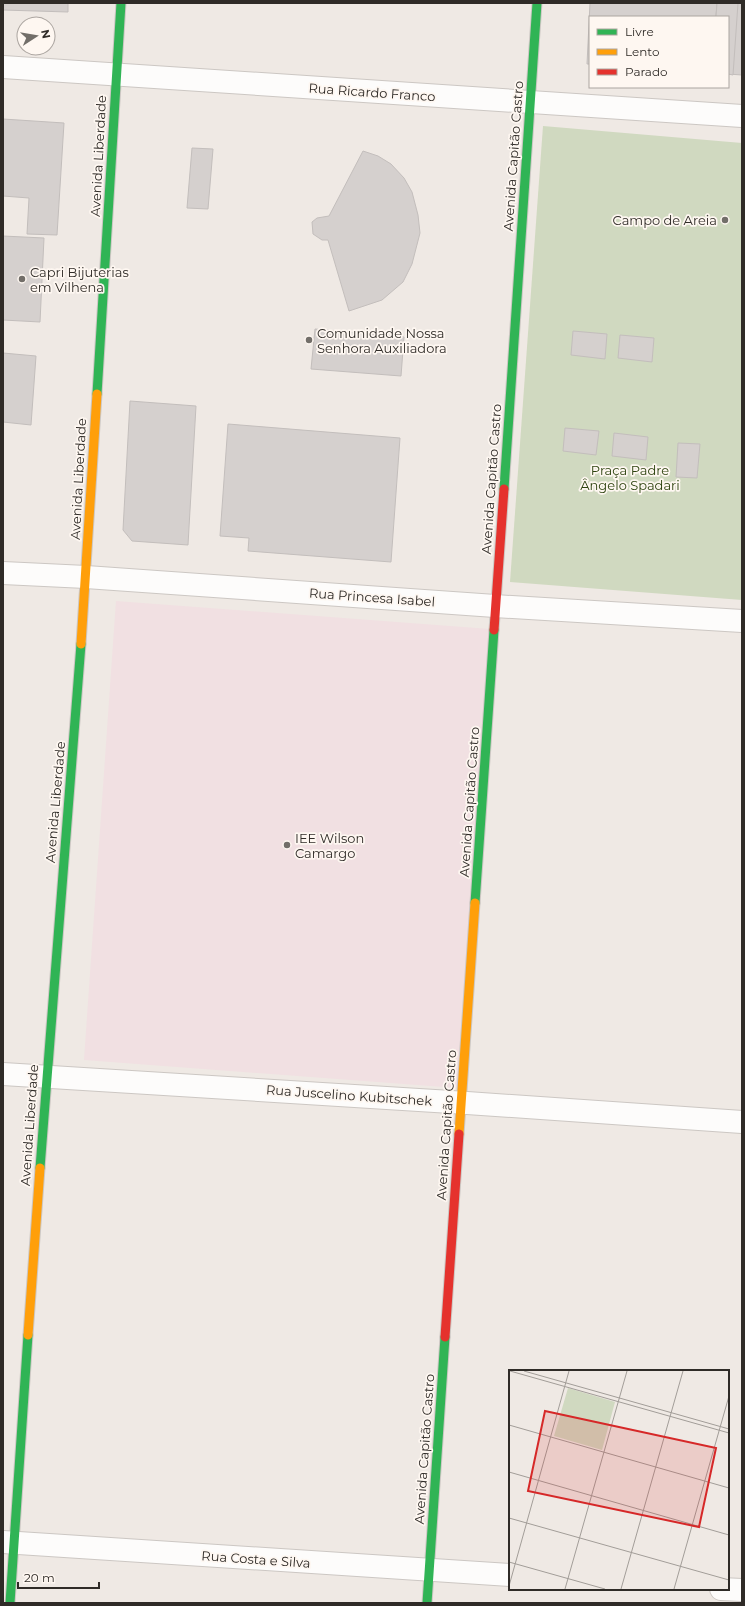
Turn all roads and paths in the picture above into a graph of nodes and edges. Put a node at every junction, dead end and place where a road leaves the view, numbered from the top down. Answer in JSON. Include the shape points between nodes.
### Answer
{"nodes":[{"id":1,"x":121,"y":3,"type":"edge"},
{"id":2,"x":537,"y":3,"type":"edge"},
{"id":3,"x":3,"y":67,"type":"edge"},
{"id":4,"x":116,"y":74,"type":"junction"},
{"id":5,"x":530,"y":102,"type":"junction"},
{"id":6,"x":742,"y":116,"type":"edge"},
{"id":7,"x":3,"y":573,"type":"edge"},
{"id":8,"x":86,"y":577,"type":"junction"},
{"id":9,"x":495,"y":606,"type":"junction"},
{"id":10,"x":742,"y":621,"type":"edge"},
{"id":11,"x":3,"y":1074,"type":"edge"},
{"id":12,"x":46,"y":1077,"type":"junction"},
{"id":13,"x":461,"y":1102,"type":"junction"},
{"id":14,"x":742,"y":1122,"type":"edge"},
{"id":15,"x":8,"y":1543,"type":"edge"},
{"id":16,"x":429,"y":1570,"type":"junction"},
{"id":17,"x":509,"y":1576,"type":"edge"},
{"id":18,"x":729,"y":1589,"type":"edge"},
{"id":19,"x":742,"y":1590,"type":"edge"},
{"id":20,"x":10,"y":1603,"type":"edge"},
{"id":21,"x":426,"y":1603,"type":"edge"}],
"edges":[{"from":1,"to":4,"type":"street","name":"Avenida Liberdade"},
{"from":2,"to":5,"type":"street","name":"Avenida Capitão Castro"},
{"from":3,"to":4,"type":"street","name":"Rua Ricardo Franco"},
{"from":4,"to":5,"type":"street","name":"Rua Ricardo Franco"},
{"from":4,"to":8,"type":"street","name":"Avenida Liberdade"},
{"from":5,"to":6,"type":"street","name":"Rua Ricardo Franco"},
{"from":5,"to":9,"type":"street","name":"Avenida Capitão Castro"},
{"from":7,"to":8,"type":"street","name":"Rua Princesa Isabel"},
{"from":8,"to":9,"type":"street","name":"Rua Princesa Isabel"},
{"from":8,"to":12,"type":"street","name":"Avenida Liberdade"},
{"from":9,"to":10,"type":"street","name":"Rua Princesa Isabel"},
{"from":9,"to":13,"type":"street","name":"Avenida Capitão Castro"},
{"from":11,"to":12,"type":"street","name":"Rua Juscelino Kubitschek"},
{"from":12,"to":13,"type":"street","name":"Rua Juscelino Kubitschek"},
{"from":12,"to":15,"type":"street","name":"Avenida Liberdade"},
{"from":13,"to":14,"type":"street","name":"Rua Juscelino Kubitschek"},
{"from":13,"to":16,"type":"street","name":"Avenida Capitão Castro"},
{"from":15,"to":16,"type":"street","name":"Rua Costa e Silva"},
{"from":15,"to":20,"type":"street","name":"Avenida Liberdade"},
{"from":16,"to":17,"type":"street","name":"Rua Costa e Silva"},
{"from":16,"to":21,"type":"street","name":"Avenida Capitão Castro"},
{"from":18,"to":19,"type":"street"}]}
